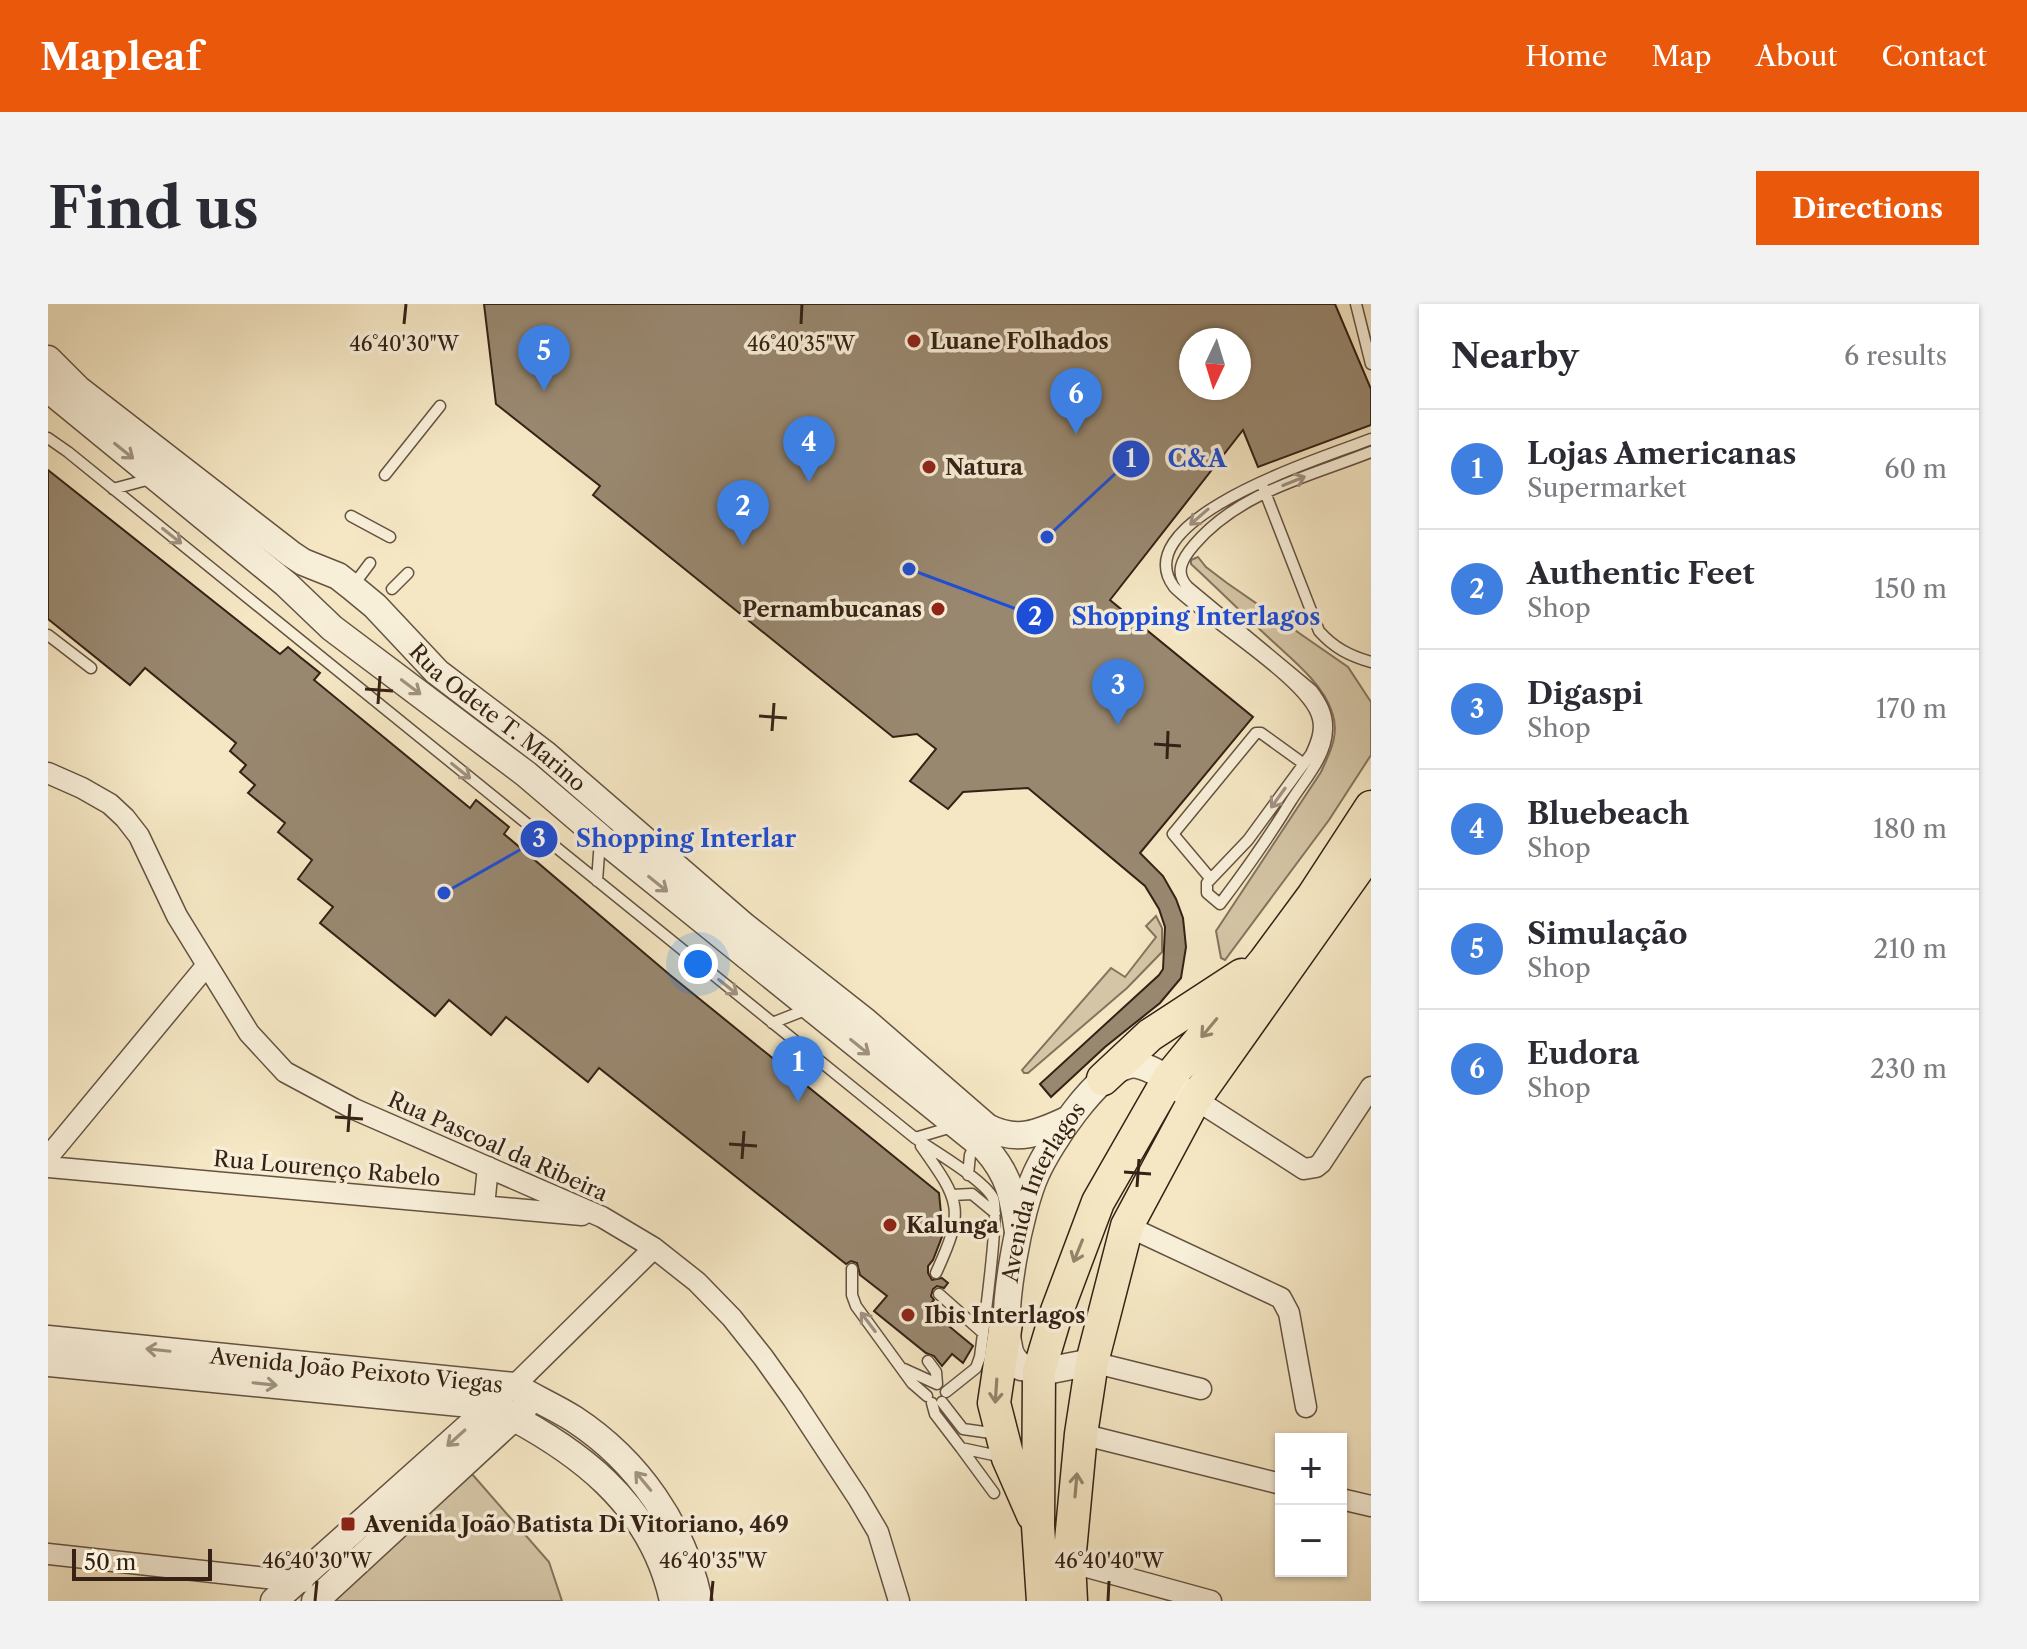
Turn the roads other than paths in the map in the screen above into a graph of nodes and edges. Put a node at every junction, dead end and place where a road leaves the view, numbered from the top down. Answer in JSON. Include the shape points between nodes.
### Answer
{"nodes":[{"id":1,"x":1356,"y":304,"type":"edge"},
{"id":2,"x":1371,"y":364,"type":"edge"},
{"id":3,"x":56,"y":385,"type":"edge"},
{"id":4,"x":440,"y":406,"type":"dead end"},
{"id":5,"x":48,"y":438,"type":"edge"},
{"id":6,"x":1371,"y":439,"type":"edge"},
{"id":7,"x":1371,"y":452,"type":"edge"},
{"id":8,"x":385,"y":475,"type":"dead end"},
{"id":9,"x":157,"y":478,"type":"junction"},
{"id":10,"x":1263,"y":487,"type":"junction"},
{"id":11,"x":113,"y":489,"type":"junction"},
{"id":12,"x":351,"y":516,"type":"dead end"},
{"id":13,"x":390,"y":537,"type":"dead end"},
{"id":14,"x":370,"y":563,"type":"dead end"},
{"id":15,"x":408,"y":573,"type":"dead end"},
{"id":16,"x":1180,"y":586,"type":"junction"},
{"id":17,"x":352,"y":587,"type":"junction"},
{"id":18,"x":383,"y":598,"type":"junction"},
{"id":19,"x":335,"y":629,"type":"junction"},
{"id":20,"x":397,"y":629,"type":"junction"},
{"id":21,"x":48,"y":635,"type":"edge"},
{"id":22,"x":375,"y":659,"type":"junction"},
{"id":23,"x":1371,"y":662,"type":"edge"},
{"id":24,"x":91,"y":668,"type":"dead end"},
{"id":25,"x":1304,"y":764,"type":"junction"},
{"id":26,"x":48,"y":773,"type":"edge"},
{"id":27,"x":1371,"y":807,"type":"edge"},
{"id":28,"x":601,"y":838,"type":"junction"},
{"id":29,"x":1371,"y":850,"type":"edge"},
{"id":30,"x":1220,"y":869,"type":"junction"},
{"id":31,"x":1210,"y":878,"type":"junction"},
{"id":32,"x":597,"y":881,"type":"junction"},
{"id":33,"x":1233,"y":887,"type":"junction"},
{"id":34,"x":1265,"y":961,"type":"junction"},
{"id":35,"x":207,"y":965,"type":"junction"},
{"id":36,"x":811,"y":1007,"type":"junction"},
{"id":37,"x":772,"y":1023,"type":"junction"},
{"id":38,"x":1169,"y":1078,"type":"junction"},
{"id":39,"x":1103,"y":1079,"type":"junction"},
{"id":40,"x":1371,"y":1087,"type":"edge"},
{"id":41,"x":1190,"y":1108,"type":"junction"},
{"id":42,"x":1067,"y":1120,"type":"junction"},
{"id":43,"x":967,"y":1133,"type":"junction"},
{"id":44,"x":915,"y":1138,"type":"junction"},
{"id":45,"x":48,"y":1157,"type":"edge"},
{"id":46,"x":48,"y":1167,"type":"edge"},
{"id":47,"x":488,"y":1167,"type":"junction"},
{"id":48,"x":968,"y":1175,"type":"junction"},
{"id":49,"x":952,"y":1195,"type":"junction"},
{"id":50,"x":484,"y":1206,"type":"junction"},
{"id":51,"x":995,"y":1213,"type":"junction"},
{"id":52,"x":602,"y":1217,"type":"junction"},
{"id":53,"x":1127,"y":1226,"type":"junction"},
{"id":54,"x":1018,"y":1232,"type":"junction"},
{"id":55,"x":654,"y":1248,"type":"junction"},
{"id":56,"x":852,"y":1269,"type":"dead end"},
{"id":57,"x":936,"y":1273,"type":"dead end"},
{"id":58,"x":939,"y":1294,"type":"dead end"},
{"id":59,"x":994,"y":1328,"type":"junction"},
{"id":60,"x":48,"y":1339,"type":"edge"},
{"id":61,"x":928,"y":1361,"type":"dead end"},
{"id":62,"x":1092,"y":1362,"type":"junction"},
{"id":63,"x":48,"y":1363,"type":"edge"},
{"id":64,"x":1039,"y":1371,"type":"junction"},
{"id":65,"x":1201,"y":1389,"type":"dead end"},
{"id":66,"x":525,"y":1392,"type":"junction"},
{"id":67,"x":937,"y":1395,"type":"junction"},
{"id":68,"x":1306,"y":1407,"type":"dead end"},
{"id":69,"x":502,"y":1412,"type":"junction"},
{"id":70,"x":1081,"y":1434,"type":"junction"},
{"id":71,"x":1004,"y":1446,"type":"junction"},
{"id":72,"x":961,"y":1448,"type":"junction"},
{"id":73,"x":1275,"y":1482,"type":"edge"},
{"id":74,"x":994,"y":1493,"type":"dead end"},
{"id":75,"x":1347,"y":1500,"type":"edge"},
{"id":76,"x":1371,"y":1506,"type":"edge"},
{"id":77,"x":1038,"y":1526,"type":"junction"},
{"id":78,"x":48,"y":1554,"type":"edge"},
{"id":79,"x":1069,"y":1562,"type":"junction"},
{"id":80,"x":297,"y":1581,"type":"junction"},
{"id":81,"x":1145,"y":1592,"type":"edge"},
{"id":82,"x":322,"y":1594,"type":"edge"},
{"id":83,"x":894,"y":1600,"type":"edge"},
{"id":84,"x":274,"y":1601,"type":"edge"},
{"id":85,"x":673,"y":1601,"type":"edge"},
{"id":86,"x":699,"y":1601,"type":"edge"},
{"id":87,"x":1043,"y":1601,"type":"edge"},
{"id":88,"x":1071,"y":1601,"type":"edge"},
{"id":89,"x":1211,"y":1601,"type":"edge"}],
"edges":[{"from":1,"to":2,"type":"lane"},
{"from":3,"to":9,"type":"street","name":"Rua Odete T. Marino","one_way":true},
{"from":3,"to":17,"type":"street","name":"Rua Odete T. Marino","via":[[291,554]]},
{"from":4,"to":8,"type":"lane"},
{"from":5,"to":11,"type":"lane"},
{"from":6,"to":10,"type":"lane"},
{"from":10,"to":7,"type":"lane","one_way":true},
{"from":9,"to":11,"type":"lane"},
{"from":9,"to":19,"type":"street","name":"Rua Odete T. Marino"},
{"from":10,"to":16,"type":"lane","via":[[1228,512],[1188,552]]},
{"from":10,"to":16,"type":"lane","one_way":true,"via":[[1207,509],[1180,536],[1168,563],[1168,576]]},
{"from":10,"to":23,"type":"lane","via":[[1319,631],[1345,653]]},
{"from":11,"to":32,"type":"lane","one_way":true},
{"from":12,"to":13,"type":"lane"},
{"from":14,"to":17,"type":"lane"},
{"from":15,"to":18,"type":"lane"},
{"from":16,"to":25,"type":"lane","via":[[1305,694],[1318,719],[1318,732]]},
{"from":16,"to":33,"type":"lane","via":[[1312,690],[1327,718],[1317,762]]},
{"from":17,"to":18,"type":"street","name":"Rua Odete T. Marino"},
{"from":17,"to":19,"type":"street","via":[[332,600],[327,611]]},
{"from":18,"to":19,"type":"street","via":[[354,632]]},
{"from":18,"to":20,"type":"street","name":"Rua Odete T. Marino"},
{"from":19,"to":22,"type":"street","name":"Rua Odete T. Marino"},
{"from":20,"to":22,"type":"street","via":[[380,636]]},
{"from":20,"to":42,"type":"street","name":"Rua Odete T. Marino","via":[[437,672],[545,754],[987,1127],[1027,1136]]},
{"from":21,"to":24,"type":"lane"},
{"from":22,"to":28,"type":"street","name":"Rua Odete T. Marino","one_way":true},
{"from":25,"to":30,"type":"lane","one_way":true},
{"from":25,"to":31,"type":"lane","via":[[1256,733],[1173,834]]},
{"from":26,"to":35,"type":"street","name":"Rua Pascoal da Ribeira","via":[[110,804],[125,818]]},
{"from":27,"to":34,"type":"main road"},
{"from":28,"to":32,"type":"lane"},
{"from":28,"to":36,"type":"street","name":"Rua Odete T. Marino","one_way":true},
{"from":29,"to":41,"type":"main road"},
{"from":30,"to":31,"type":"lane"},
{"from":30,"to":33,"type":"lane"},
{"from":31,"to":33,"type":"lane","via":[[1205,888],[1220,904]]},
{"from":32,"to":37,"type":"lane","one_way":true},
{"from":34,"to":38,"type":"main road","one_way":true},
{"from":34,"to":39,"type":"main road","via":[[1150,1035]]},
{"from":35,"to":45,"type":"street"},
{"from":35,"to":47,"type":"street","name":"Rua Pascoal da Ribeira","via":[[249,1033],[285,1072],[354,1109]]},
{"from":36,"to":37,"type":"lane"},
{"from":36,"to":43,"type":"street","name":"Rua Odete T. Marino","one_way":true},
{"from":37,"to":44,"type":"lane"},
{"from":38,"to":39,"type":"street","name":"Avenida Interlagos","via":[[1131,1065]]},
{"from":38,"to":41,"type":"street"},
{"from":38,"to":64,"type":"main road","one_way":true,"via":[[1098,1202]]},
{"from":39,"to":42,"type":"street","name":"Avenida Interlagos"},
{"from":40,"to":41,"type":"street","via":[[1321,1163],[1311,1169]]},
{"from":41,"to":53,"type":"main road"},
{"from":42,"to":54,"type":"street","name":"Avenida Interlagos","via":[[1036,1173]]},
{"from":43,"to":44,"type":"lane"},
{"from":43,"to":48,"type":"lane"},
{"from":43,"to":54,"type":"street","name":"Rua Odete T. Marino","via":[[996,1160],[1011,1186]]},
{"from":44,"to":48,"type":"lane"},
{"from":44,"to":49,"type":"lane"},
{"from":46,"to":50,"type":"street","name":"Rua Lourenço Rabelo"},
{"from":47,"to":50,"type":"street"},
{"from":47,"to":52,"type":"street","name":"Rua Pascoal da Ribeira"},
{"from":48,"to":51,"type":"lane","via":[[992,1196]]},
{"from":49,"to":51,"type":"lane","via":[[972,1194]]},
{"from":49,"to":57,"type":"lane","via":[[956,1222]]},
{"from":50,"to":52,"type":"street","name":"Rua Lourenço Rabelo"},
{"from":51,"to":59,"type":"lane"},
{"from":52,"to":55,"type":"street","name":"Rua Pascoal da Ribeira"},
{"from":53,"to":62,"type":"main road"},
{"from":53,"to":68,"type":"street","via":[[1281,1298],[1289,1313]]},
{"from":54,"to":59,"type":"street","name":"Avenida Interlagos"},
{"from":55,"to":66,"type":"street"},
{"from":55,"to":83,"type":"street","name":"Rua Pascoal da Ribeira","via":[[732,1318],[793,1399],[878,1532]]},
{"from":67,"to":56,"type":"lane","one_way":true,"via":[[918,1390],[856,1306]]},
{"from":58,"to":59,"type":"lane"},
{"from":59,"to":64,"type":"street","name":"Avenida Interlagos","via":[[1021,1367]]},
{"from":59,"to":67,"type":"lane","via":[[976,1368]]},
{"from":59,"to":71,"type":"main road","one_way":true,"via":[[994,1403]]},
{"from":66,"to":60,"type":"street","name":"Avenida João Peixoto Viegas","one_way":true},
{"from":61,"to":67,"type":"lane","via":[[936,1372]]},
{"from":62,"to":64,"type":"street"},
{"from":62,"to":65,"type":"street"},
{"from":62,"to":70,"type":"main road"},
{"from":63,"to":69,"type":"street","name":"Avenida João Peixoto Viegas","one_way":true},
{"from":64,"to":77,"type":"main road"},
{"from":66,"to":69,"type":"street"},
{"from":86,"to":66,"type":"street","name":"Avenida João Peixoto Viegas","one_way":true,"via":[[680,1541],[659,1501],[634,1470],[574,1419]]},
{"from":67,"to":71,"type":"lane","via":[[963,1429]]},
{"from":67,"to":72,"type":"lane","via":[[935,1414]]},
{"from":69,"to":80,"type":"street","one_way":true},
{"from":69,"to":82,"type":"street"},
{"from":69,"to":85,"type":"street","name":"Avenida João Peixoto Viegas","via":[[587,1463],[619,1495],[663,1565]]},
{"from":70,"to":73,"type":"street"},
{"from":79,"to":70,"type":"main road","one_way":true},
{"from":71,"to":72,"type":"lane"},
{"from":71,"to":77,"type":"main road"},
{"from":72,"to":74,"type":"lane"},
{"from":75,"to":76,"type":"street"},
{"from":77,"to":87,"type":"main road"},
{"from":78,"to":80,"type":"street"},
{"from":79,"to":81,"type":"street"},
{"from":79,"to":88,"type":"main road"},
{"from":80,"to":82,"type":"street"},
{"from":80,"to":84,"type":"street"},
{"from":81,"to":89,"type":"street"}]}
